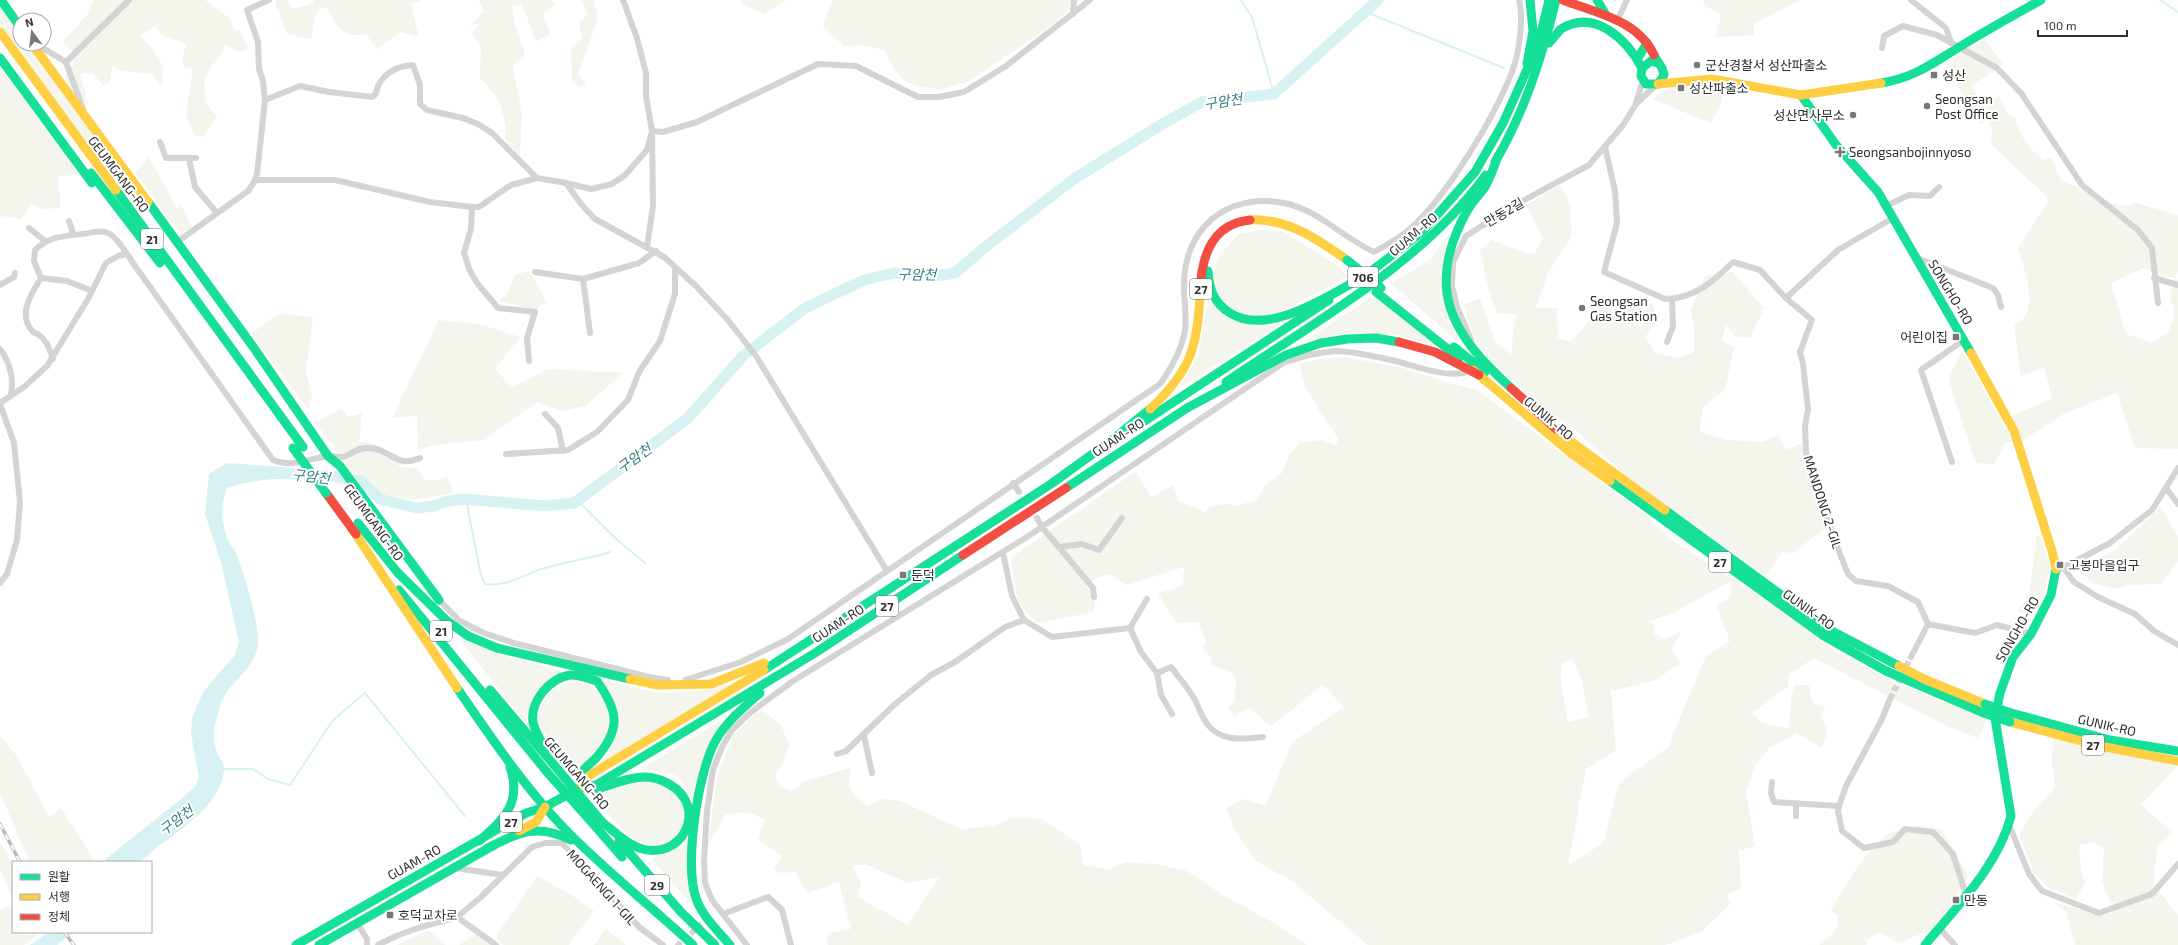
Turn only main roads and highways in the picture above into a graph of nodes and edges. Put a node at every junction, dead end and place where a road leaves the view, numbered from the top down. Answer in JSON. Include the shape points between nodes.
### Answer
{"nodes":[{"id":1,"x":1,"y":0,"type":"edge"},
{"id":2,"x":1530,"y":0,"type":"edge"},
{"id":3,"x":1549,"y":0,"type":"edge"},
{"id":4,"x":1556,"y":0,"type":"edge"},
{"id":5,"x":1563,"y":0,"type":"edge"},
{"id":6,"x":1597,"y":0,"type":"edge"},
{"id":7,"x":2041,"y":0,"type":"edge"},
{"id":8,"x":1581,"y":8,"type":"junction"},
{"id":9,"x":1606,"y":15,"type":"junction"},
{"id":10,"x":12,"y":16,"type":"edge"},
{"id":11,"x":1547,"y":23,"type":"junction"},
{"id":12,"x":0,"y":32,"type":"edge"},
{"id":13,"x":1647,"y":43,"type":"junction"},
{"id":14,"x":0,"y":45,"type":"edge"},
{"id":15,"x":1628,"y":46,"type":"junction"},
{"id":16,"x":38,"y":52,"type":"edge"},
{"id":17,"x":1542,"y":55,"type":"junction"},
{"id":18,"x":0,"y":58,"type":"edge"},
{"id":19,"x":1638,"y":58,"type":"junction"},
{"id":20,"x":1658,"y":63,"type":"junction"},
{"id":21,"x":1642,"y":68,"type":"junction"},
{"id":22,"x":1664,"y":71,"type":"junction"},
{"id":23,"x":1525,"y":75,"type":"junction"},
{"id":24,"x":1683,"y":82,"type":"junction"},
{"id":25,"x":1657,"y":84,"type":"junction"},
{"id":26,"x":1801,"y":95,"type":"junction"},
{"id":27,"x":1498,"y":156,"type":"junction"},
{"id":28,"x":131,"y":227,"type":"junction"},
{"id":29,"x":1345,"y":263,"type":"junction"},
{"id":30,"x":1363,"y":277,"type":"junction"},
{"id":31,"x":1378,"y":290,"type":"junction"},
{"id":32,"x":1479,"y":375,"type":"junction"},
{"id":33,"x":1187,"y":408,"type":"junction"},
{"id":34,"x":1561,"y":434,"type":"junction"},
{"id":35,"x":298,"y":448,"type":"junction"},
{"id":36,"x":1097,"y":452,"type":"junction"},
{"id":37,"x":354,"y":525,"type":"junction"},
{"id":38,"x":439,"y":600,"type":"road end"},
{"id":39,"x":807,"y":643,"type":"junction"},
{"id":40,"x":815,"y":653,"type":"junction"},
{"id":41,"x":1985,"y":708,"type":"junction"},
{"id":42,"x":2010,"y":718,"type":"junction"},
{"id":43,"x":494,"y":740,"type":"junction"},
{"id":44,"x":2178,"y":751,"type":"edge"},
{"id":45,"x":2178,"y":761,"type":"edge"},
{"id":46,"x":554,"y":765,"type":"junction"},
{"id":47,"x":579,"y":788,"type":"junction"},
{"id":48,"x":545,"y":807,"type":"junction"},
{"id":49,"x":599,"y":824,"type":"junction"},
{"id":50,"x":479,"y":842,"type":"junction"},
{"id":51,"x":580,"y":845,"type":"junction"},
{"id":52,"x":488,"y":848,"type":"junction"},
{"id":53,"x":296,"y":945,"type":"edge"},
{"id":54,"x":319,"y":945,"type":"edge"},
{"id":55,"x":693,"y":945,"type":"edge"},
{"id":56,"x":703,"y":945,"type":"edge"},
{"id":57,"x":715,"y":945,"type":"edge"},
{"id":58,"x":730,"y":945,"type":"edge"},
{"id":59,"x":1925,"y":945,"type":"edge"}],
"edges":[{"from":1,"to":10,"type":"main road"},
{"from":2,"to":23,"type":"main road","via":[[1533,32]]},
{"from":3,"to":11,"type":"main road","name":"GUAM-RO","number":"706"},
{"from":4,"to":11,"type":"main road","name":"GUAM-RO","number":"706"},
{"from":5,"to":8,"type":"main road"},
{"from":6,"to":9,"type":"main road"},
{"from":7,"to":26,"type":"main road","via":[[1934,65],[1901,80]]},
{"from":8,"to":9,"type":"main road"},
{"from":8,"to":15,"type":"main road","via":[[1608,22]]},
{"from":9,"to":13,"type":"main road"},
{"from":11,"to":17,"type":"main road","name":"GUAM-RO","number":"706"},
{"from":11,"to":23,"type":"main road","name":"GUAM-RO","number":"706"},
{"from":12,"to":35,"type":"main road","name":"GEUMGANG-RO","number":"21"},
{"from":13,"to":19,"type":"main road"},
{"from":13,"to":20,"type":"main road"},
{"from":14,"to":28,"type":"main road","name":"GEUMGANG-RO","number":"21"},
{"from":15,"to":17,"type":"main road","via":[[1603,26],[1589,22],[1578,23],[1562,27],[1555,32]]},
{"from":15,"to":19,"type":"main road"},
{"from":16,"to":38,"type":"main road","via":[[178,242],[328,456],[340,466]]},
{"from":17,"to":27,"type":"main road","name":"GUAM-RO","number":"706","via":[[1522,113]]},
{"from":18,"to":28,"type":"main road","via":[[109,206]]},
{"from":19,"to":21,"type":"main road"},
{"from":20,"to":21,"type":"main road","via":[[1650,61]]},
{"from":20,"to":22,"type":"main road"},
{"from":21,"to":25,"type":"main road","via":[[1641,76],[1646,84]]},
{"from":22,"to":24,"type":"main road"},
{"from":22,"to":25,"type":"main road","via":[[1663,78]]},
{"from":23,"to":30,"type":"main road","name":"GUAM-RO","number":"706","via":[[1503,123],[1475,172],[1422,232]]},
{"from":24,"to":25,"type":"main road"},
{"from":24,"to":26,"type":"main road","via":[[1712,79]]},
{"from":26,"to":59,"type":"main road","name":"SONGHO-RO","via":[[1836,145],[1878,192],[2014,431],[2059,569],[2051,594],[2031,634],[2013,657],[2002,687],[1995,718],[2011,816],[2010,827],[1966,895]]},
{"from":27,"to":33,"type":"main road","name":"GUAM-RO","number":"706","via":[[1451,218],[1417,249],[1374,283]]},
{"from":27,"to":34,"type":"main road","via":[[1487,182],[1464,215],[1449,252],[1445,284],[1449,310],[1463,338],[1481,360]]},
{"from":28,"to":35,"type":"main road","name":"GEUMGANG-RO","number":"21"},
{"from":29,"to":30,"type":"main road","via":[[1286,229],[1266,225],[1248,226],[1222,238],[1212,251],[1207,265],[1208,285],[1214,300],[1228,313],[1243,320],[1266,321],[1312,303]]},
{"from":29,"to":31,"type":"main road"},
{"from":29,"to":36,"type":"main road","number":"27","via":[[1302,230],[1284,222],[1259,218],[1223,229],[1208,245],[1202,260],[1198,326],[1184,370],[1171,389],[1145,414]]},
{"from":30,"to":36,"type":"main road","name":"GUAM-RO","number":"706"},
{"from":31,"to":32,"type":"main road"},
{"from":31,"to":34,"type":"main road","number":"27"},
{"from":32,"to":33,"type":"main road","number":"27","via":[[1435,352],[1405,343],[1376,338],[1347,339],[1321,343],[1286,355]]},
{"from":32,"to":41,"type":"main road","name":"GUNIK-RO","number":"27","via":[[1572,454],[1824,636],[1886,671]]},
{"from":33,"to":40,"type":"main road","name":"GUAM-RO","number":"27"},
{"from":34,"to":41,"type":"main road","name":"GUNIK-RO","number":"27","via":[[1828,629]]},
{"from":35,"to":37,"type":"main road","name":"GEUMGANG-RO","number":"21","bridge":true},
{"from":36,"to":39,"type":"main road","name":"GUAM-RO","number":"27"},
{"from":37,"to":39,"type":"main road","via":[[446,620],[468,636],[497,648],[657,685],[681,685],[711,684]]},
{"from":37,"to":43,"type":"main road","via":[[388,586]]},
{"from":37,"to":46,"type":"main road","name":"GEUMGANG-RO","number":"21","via":[[530,740]]},
{"from":37,"to":49,"type":"main road","name":"GEUMGANG-RO","number":"29","bridge":true,"via":[[425,624],[547,772]]},
{"from":39,"to":47,"type":"main road","name":"GUAM-RO","number":"27","via":[[590,775]]},
{"from":40,"to":47,"type":"main road","name":"GUAM-RO","number":"27","via":[[596,785]]},
{"from":40,"to":58,"type":"main road","via":[[742,708],[712,747],[695,823],[690,876],[696,899]]},
{"from":41,"to":42,"type":"main road","name":"GUNIK-RO","number":"27","bridge":true},
{"from":42,"to":44,"type":"main road","name":"GUNIK-RO","number":"27","via":[[2110,740]]},
{"from":42,"to":45,"type":"main road","name":"GUNIK-RO","number":"27","via":[[2100,746]]},
{"from":43,"to":48,"type":"main road"},
{"from":43,"to":50,"type":"main road","via":[[516,780],[515,792],[503,820]]},
{"from":46,"to":47,"type":"main road","via":[[533,720],[536,702],[546,689],[571,675],[597,681],[614,709],[615,723],[601,752],[582,772]]},
{"from":46,"to":49,"type":"main road","name":"GEUMGANG-RO","number":"21","bridge":true},
{"from":47,"to":48,"type":"main road","name":"GUAM-RO"},
{"from":47,"to":49,"type":"main road","number":"21","via":[[597,789],[644,776],[672,784],[690,804],[691,815],[685,834],[666,848],[656,851],[644,850],[629,843]]},
{"from":48,"to":50,"type":"main road","name":"GUAM-RO","number":"27","via":[[526,813]]},
{"from":48,"to":51,"type":"main road"},
{"from":48,"to":52,"type":"main road","name":"GUAM-RO","via":[[536,822]]},
{"from":49,"to":56,"type":"main road","name":"GEUMGANG-RO","number":"29"},
{"from":49,"to":57,"type":"main road","name":"GEUMGANG-RO","number":"29","via":[[680,912]]},
{"from":50,"to":53,"type":"main road","name":"GUAM-RO"},
{"from":51,"to":52,"type":"main road","via":[[558,832],[544,829],[525,831]]},
{"from":51,"to":55,"type":"main road"},
{"from":52,"to":54,"type":"main road","name":"GUAM-RO"}]}
